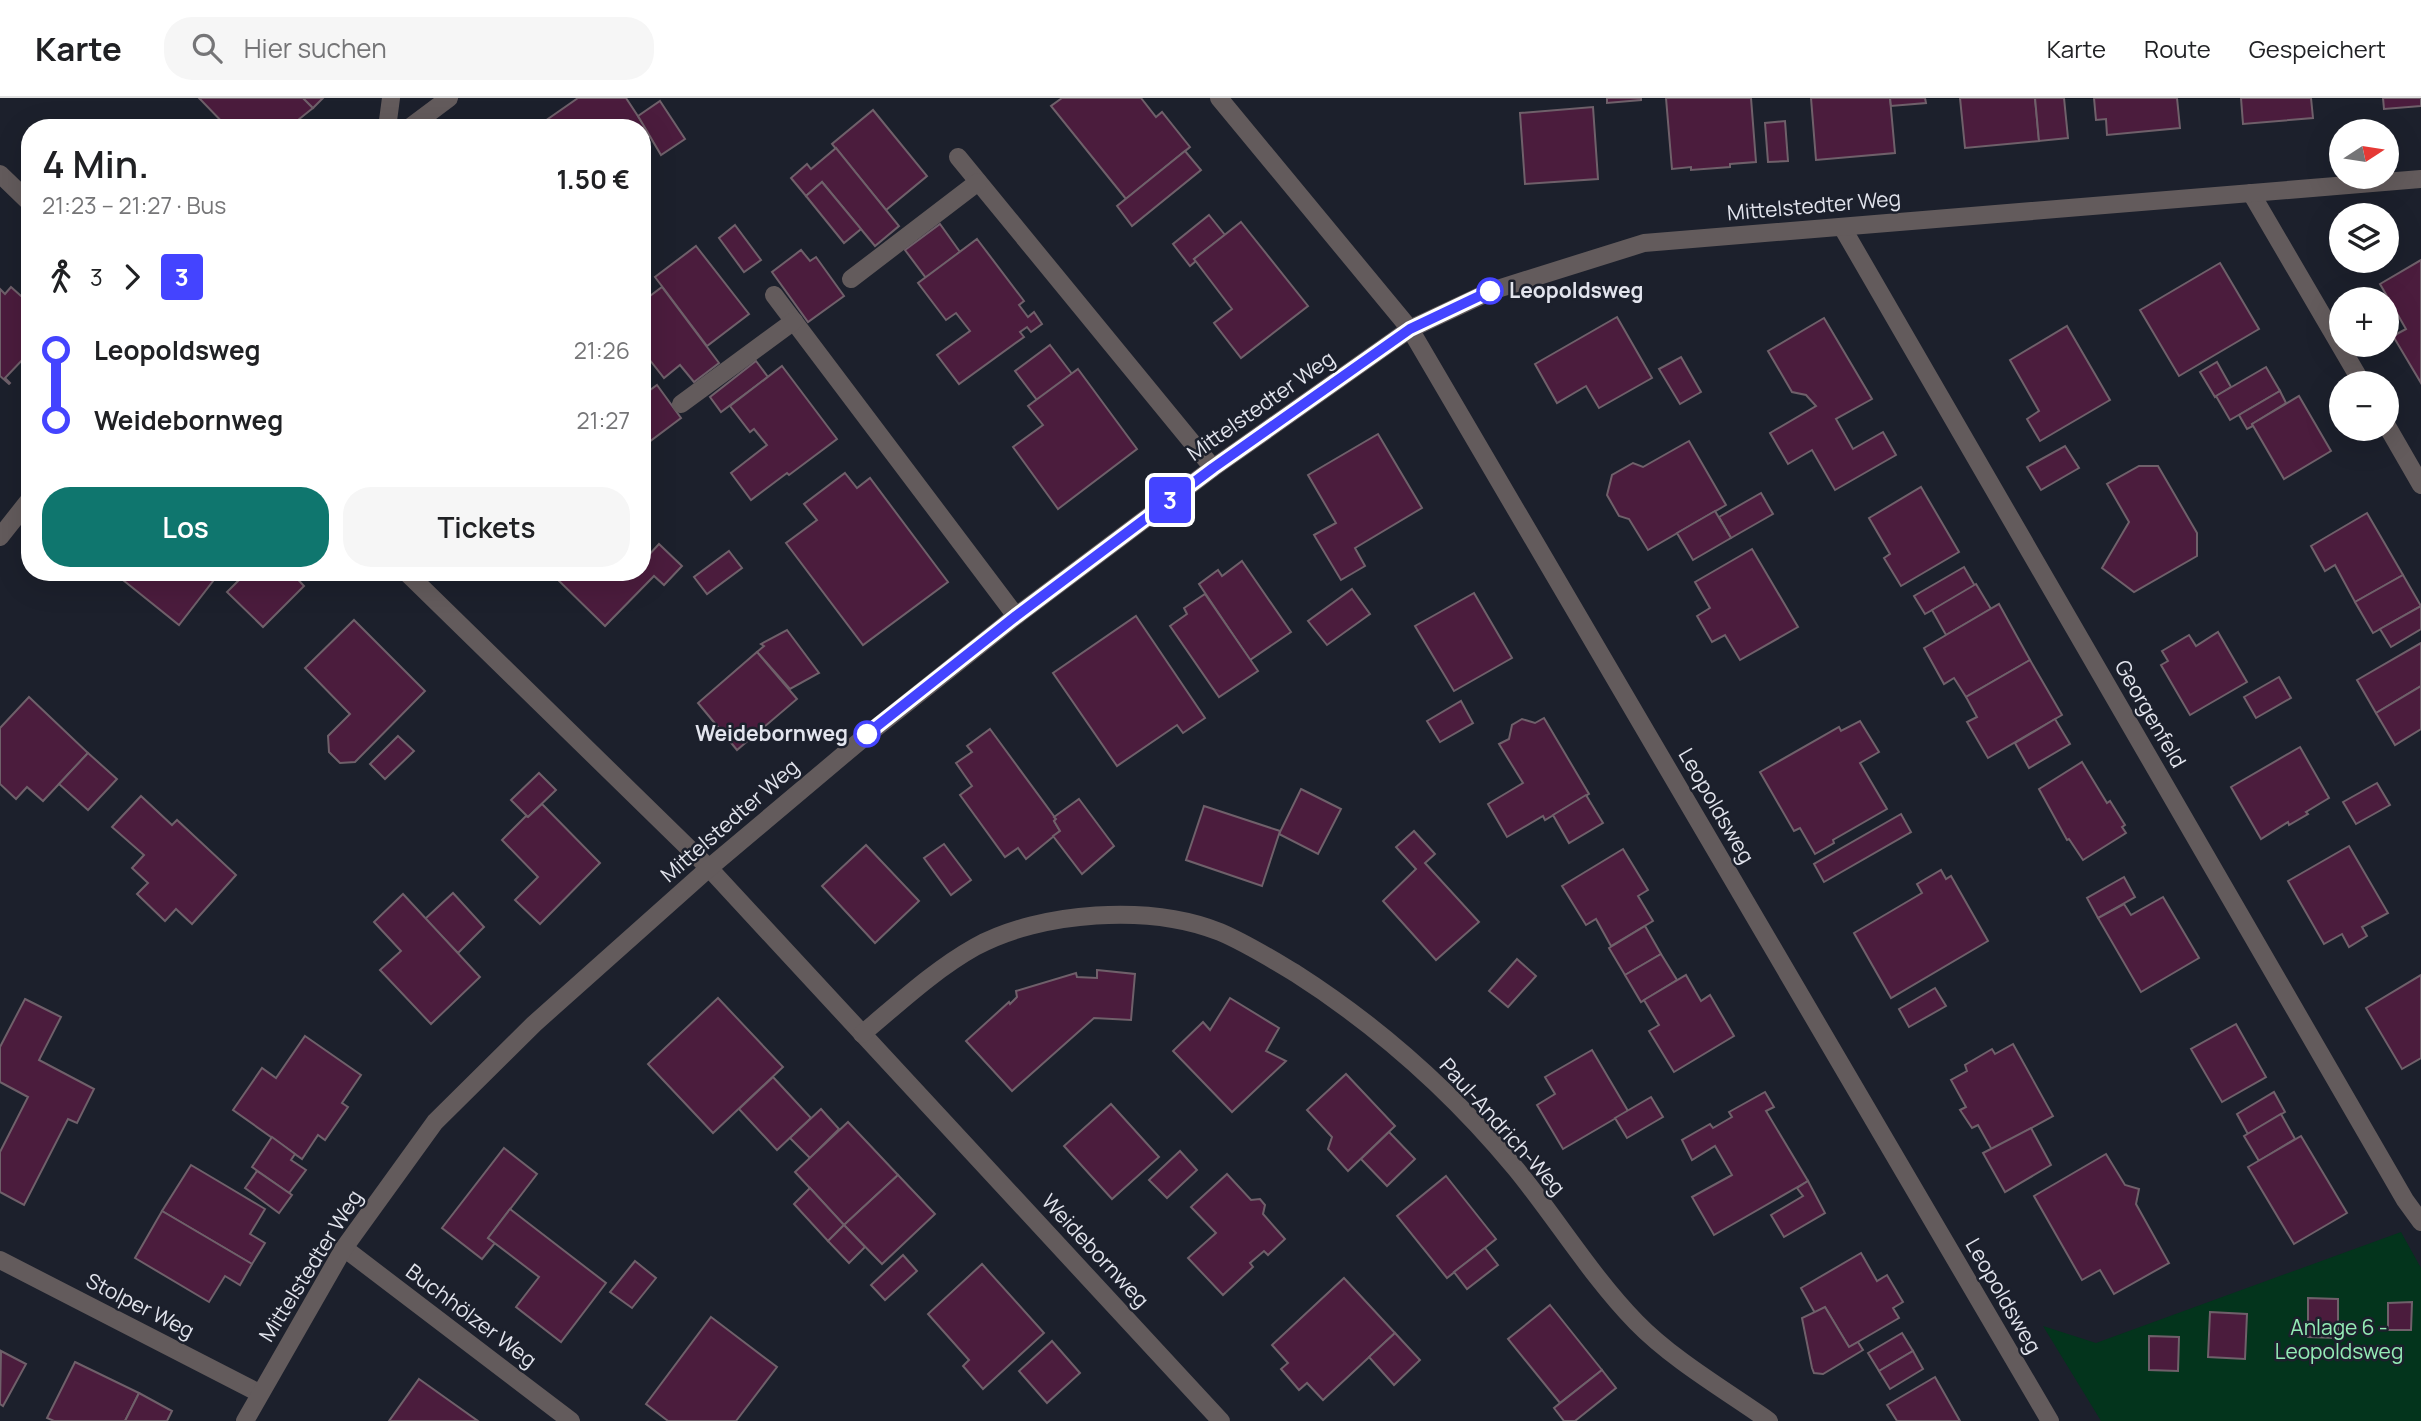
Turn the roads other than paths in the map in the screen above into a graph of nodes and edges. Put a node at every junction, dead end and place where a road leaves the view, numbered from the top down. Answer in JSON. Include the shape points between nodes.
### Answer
{"nodes":[{"id":1,"x":391,"y":98,"type":"edge"},
{"id":2,"x":450,"y":98,"type":"edge"},
{"id":3,"x":1219,"y":98,"type":"edge"},
{"id":4,"x":388,"y":119,"type":"edge"},
{"id":5,"x":421,"y":119,"type":"edge"},
{"id":6,"x":958,"y":157,"type":"dead end"},
{"id":7,"x":0,"y":174,"type":"edge"},
{"id":8,"x":2421,"y":179,"type":"edge"},
{"id":9,"x":978,"y":183,"type":"junction"},
{"id":10,"x":2251,"y":193,"type":"junction"},
{"id":11,"x":21,"y":194,"type":"edge"},
{"id":12,"x":1842,"y":227,"type":"junction"},
{"id":13,"x":851,"y":278,"type":"dead end"},
{"id":14,"x":775,"y":295,"type":"dead end"},
{"id":15,"x":794,"y":321,"type":"junction"},
{"id":16,"x":1410,"y":329,"type":"junction"},
{"id":17,"x":2355,"y":371,"type":"edge"},
{"id":18,"x":681,"y":404,"type":"dead end"},
{"id":19,"x":2396,"y":441,"type":"edge"},
{"id":20,"x":1213,"y":468,"type":"junction"},
{"id":21,"x":2421,"y":485,"type":"edge"},
{"id":22,"x":21,"y":510,"type":"edge"},
{"id":23,"x":0,"y":537,"type":"edge"},
{"id":24,"x":415,"y":581,"type":"edge"},
{"id":25,"x":1016,"y":616,"type":"junction"},
{"id":26,"x":709,"y":868,"type":"junction"},
{"id":27,"x":862,"y":1034,"type":"junction"},
{"id":28,"x":2421,"y":1222,"type":"edge"},
{"id":29,"x":344,"y":1248,"type":"junction"},
{"id":30,"x":0,"y":1260,"type":"edge"},
{"id":31,"x":259,"y":1393,"type":"junction"},
{"id":32,"x":245,"y":1421,"type":"edge"},
{"id":33,"x":571,"y":1421,"type":"edge"},
{"id":34,"x":1222,"y":1421,"type":"edge"},
{"id":35,"x":1769,"y":1421,"type":"edge"},
{"id":36,"x":2050,"y":1421,"type":"edge"}],
"edges":[{"from":1,"to":4,"type":"street"},
{"from":2,"to":5,"type":"street"},
{"from":3,"to":16,"type":"street","name":"Leopoldsweg"},
{"from":6,"to":9,"type":"street"},
{"from":7,"to":11,"type":"street"},
{"from":8,"to":10,"type":"street","name":"Mittelstedter Weg"},
{"from":9,"to":13,"type":"street"},
{"from":9,"to":20,"type":"street"},
{"from":10,"to":12,"type":"street","name":"Mittelstedter Weg"},
{"from":10,"to":17,"type":"street"},
{"from":12,"to":16,"type":"street","name":"Mittelstedter Weg","via":[[1644,243],[1490,291]]},
{"from":12,"to":28,"type":"street","name":"Georgenfeld"},
{"from":14,"to":15,"type":"street"},
{"from":15,"to":18,"type":"street"},
{"from":15,"to":25,"type":"street"},
{"from":16,"to":20,"type":"street","name":"Mittelstedter Weg"},
{"from":16,"to":36,"type":"street","name":"Leopoldsweg"},
{"from":19,"to":21,"type":"street"},
{"from":20,"to":25,"type":"street","name":"Mittelstedter Weg"},
{"from":22,"to":23,"type":"street"},
{"from":24,"to":26,"type":"street","name":"Weidebornweg"},
{"from":25,"to":26,"type":"street","name":"Mittelstedter Weg"},
{"from":26,"to":27,"type":"street","name":"Weidebornweg"},
{"from":26,"to":29,"type":"street","name":"Mittelstedter Weg","via":[[534,1024],[435,1122]]},
{"from":27,"to":34,"type":"street","name":"Weidebornweg"},
{"from":27,"to":35,"type":"street","name":"Paul-Andrich-Weg","via":[[944,968],[1009,932],[1041,923],[1116,915],[1177,920],[1218,931],[1260,951],[1375,1028],[1455,1102],[1516,1169],[1635,1321]]},
{"from":29,"to":31,"type":"street","name":"Mittelstedter Weg"},
{"from":29,"to":33,"type":"street","name":"Buchhölzer Weg"},
{"from":30,"to":31,"type":"street","name":"Stolper Weg"},
{"from":31,"to":32,"type":"street","name":"Mittelstedter Weg"}]}
